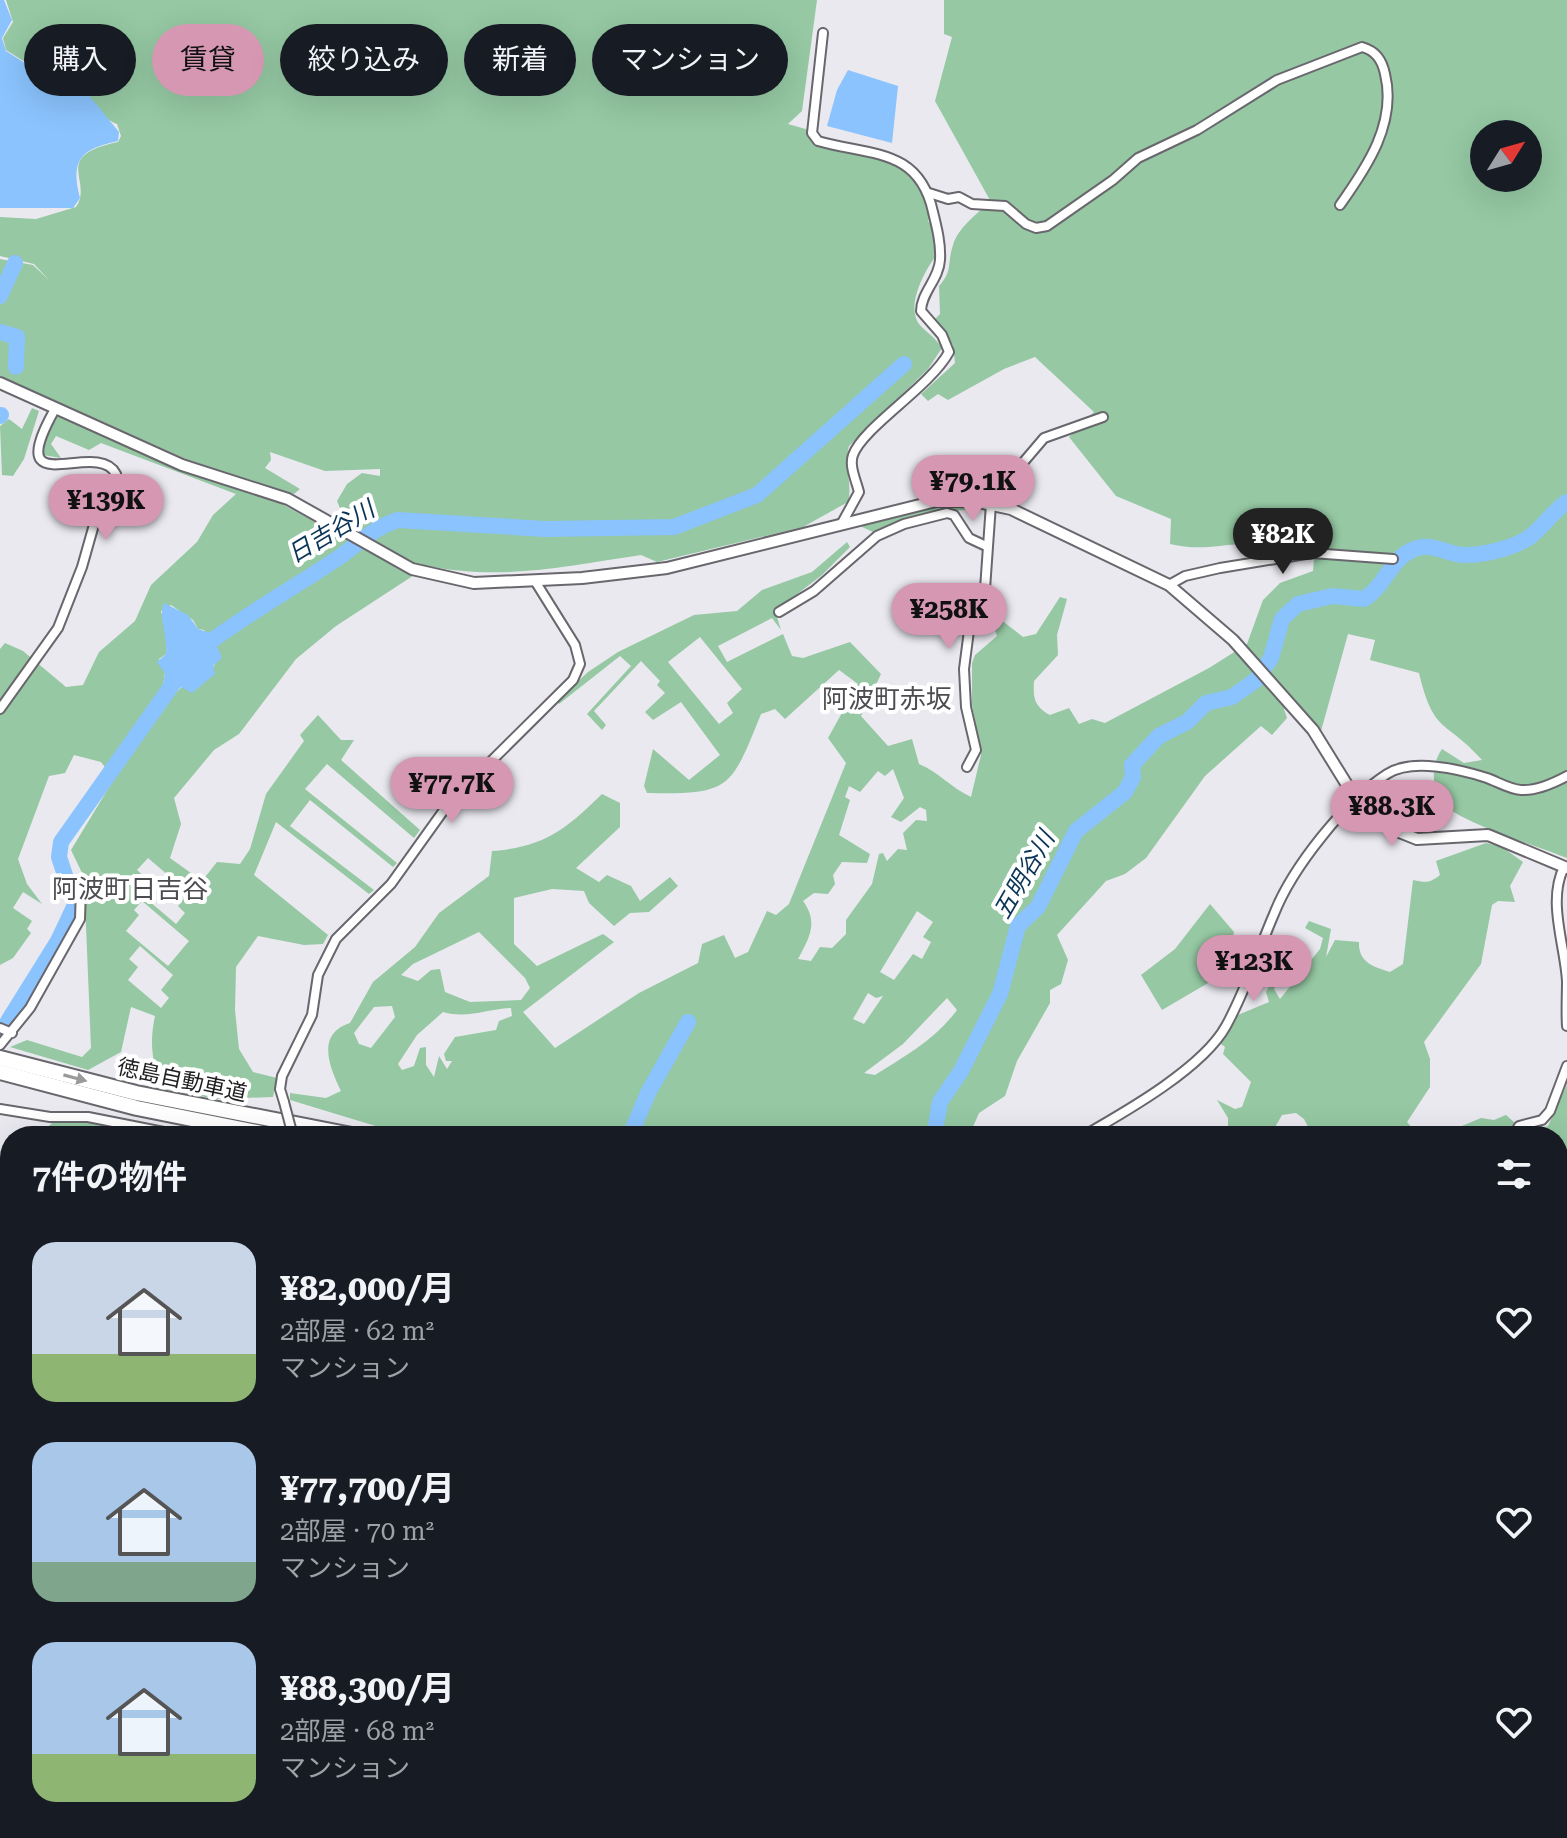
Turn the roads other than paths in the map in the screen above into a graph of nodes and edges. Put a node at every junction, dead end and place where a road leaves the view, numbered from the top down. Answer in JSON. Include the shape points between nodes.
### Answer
{"nodes":[{"id":1,"x":823,"y":33,"type":"dead end"},
{"id":2,"x":929,"y":193,"type":"junction"},
{"id":3,"x":1340,"y":205,"type":"dead end"},
{"id":4,"x":0,"y":383,"type":"edge"},
{"id":5,"x":55,"y":409,"type":"junction"},
{"id":6,"x":1103,"y":417,"type":"dead end"},
{"id":7,"x":991,"y":504,"type":"junction"},
{"id":8,"x":842,"y":523,"type":"junction"},
{"id":9,"x":986,"y":546,"type":"junction"},
{"id":10,"x":1393,"y":559,"type":"dead end"},
{"id":11,"x":535,"y":581,"type":"junction"},
{"id":12,"x":1169,"y":585,"type":"junction"},
{"id":13,"x":779,"y":612,"type":"dead end"},
{"id":14,"x":0,"y":709,"type":"edge"},
{"id":15,"x":967,"y":767,"type":"dead end"},
{"id":16,"x":1567,"y":776,"type":"edge"},
{"id":17,"x":1357,"y":801,"type":"junction"},
{"id":18,"x":1565,"y":867,"type":"edge"},
{"id":19,"x":81,"y":887,"type":"dead end"},
{"id":20,"x":1567,"y":1026,"type":"edge"},
{"id":21,"x":7,"y":1030,"type":"edge"},
{"id":22,"x":0,"y":1045,"type":"edge"},
{"id":23,"x":0,"y":1058,"type":"edge"},
{"id":24,"x":1567,"y":1066,"type":"edge"},
{"id":25,"x":0,"y":1072,"type":"edge"},
{"id":26,"x":0,"y":1109,"type":"edge"},
{"id":27,"x":133,"y":1126,"type":"edge"},
{"id":28,"x":227,"y":1126,"type":"edge"},
{"id":29,"x":290,"y":1126,"type":"edge"},
{"id":30,"x":306,"y":1126,"type":"edge"},
{"id":31,"x":1098,"y":1126,"type":"edge"},
{"id":32,"x":1519,"y":1126,"type":"edge"}],
"edges":[{"from":1,"to":2,"type":"street","via":[[812,133],[818,141],[896,159],[914,171]]},
{"from":2,"to":3,"type":"street","via":[[1005,206],[1026,224],[1047,226],[1138,158],[1197,130],[1277,80],[1362,47],[1384,66],[1388,110],[1376,147]]},
{"from":2,"to":8,"type":"street","via":[[940,263],[921,311],[949,352],[858,446],[852,466],[859,492]]},
{"from":4,"to":5,"type":"street"},
{"from":5,"to":11,"type":"street","via":[[182,465],[288,499],[383,555],[441,578]]},
{"from":5,"to":14,"type":"street","via":[[40,433],[39,461],[49,466],[101,461],[116,474],[58,628]]},
{"from":6,"to":7,"type":"street","via":[[1044,438],[1021,465],[1011,488]]},
{"from":7,"to":8,"type":"street","via":[[936,501]]},
{"from":7,"to":9,"type":"street"},
{"from":7,"to":12,"type":"street","via":[[1048,524]]},
{"from":8,"to":11,"type":"street","via":[[667,568]]},
{"from":9,"to":13,"type":"street","via":[[969,538],[947,513],[904,524],[877,536],[814,591]]},
{"from":9,"to":15,"type":"street","via":[[985,589],[967,634],[966,707],[976,750]]},
{"from":10,"to":12,"type":"street","via":[[1312,553],[1208,570]]},
{"from":11,"to":29,"type":"street","bridge":true,"via":[[575,645],[580,664],[573,680],[449,803],[391,884],[336,939],[318,975],[312,1015],[282,1076],[280,1089]]},
{"from":12,"to":17,"type":"street","via":[[1233,640],[1292,705]]},
{"from":16,"to":17,"type":"street","via":[[1520,790],[1415,764],[1383,776]]},
{"from":17,"to":18,"type":"street","via":[[1373,817],[1417,839],[1488,835]]},
{"from":17,"to":31,"type":"street","via":[[1313,846],[1288,887],[1226,1027],[1187,1067]]},
{"from":18,"to":20,"type":"street","via":[[1559,877],[1558,914]]},
{"from":19,"to":21,"type":"street","via":[[80,919]]},
{"from":21,"to":22,"type":"street"},
{"from":23,"to":30,"type":"highway","name":"徳島自動車道","one_way":true,"via":[[136,1093]]},
{"from":24,"to":32,"type":"street","via":[[1550,1111],[1542,1120]]},
{"from":25,"to":28,"type":"highway","name":"徳島自動車道"},
{"from":26,"to":27,"type":"street"}]}
